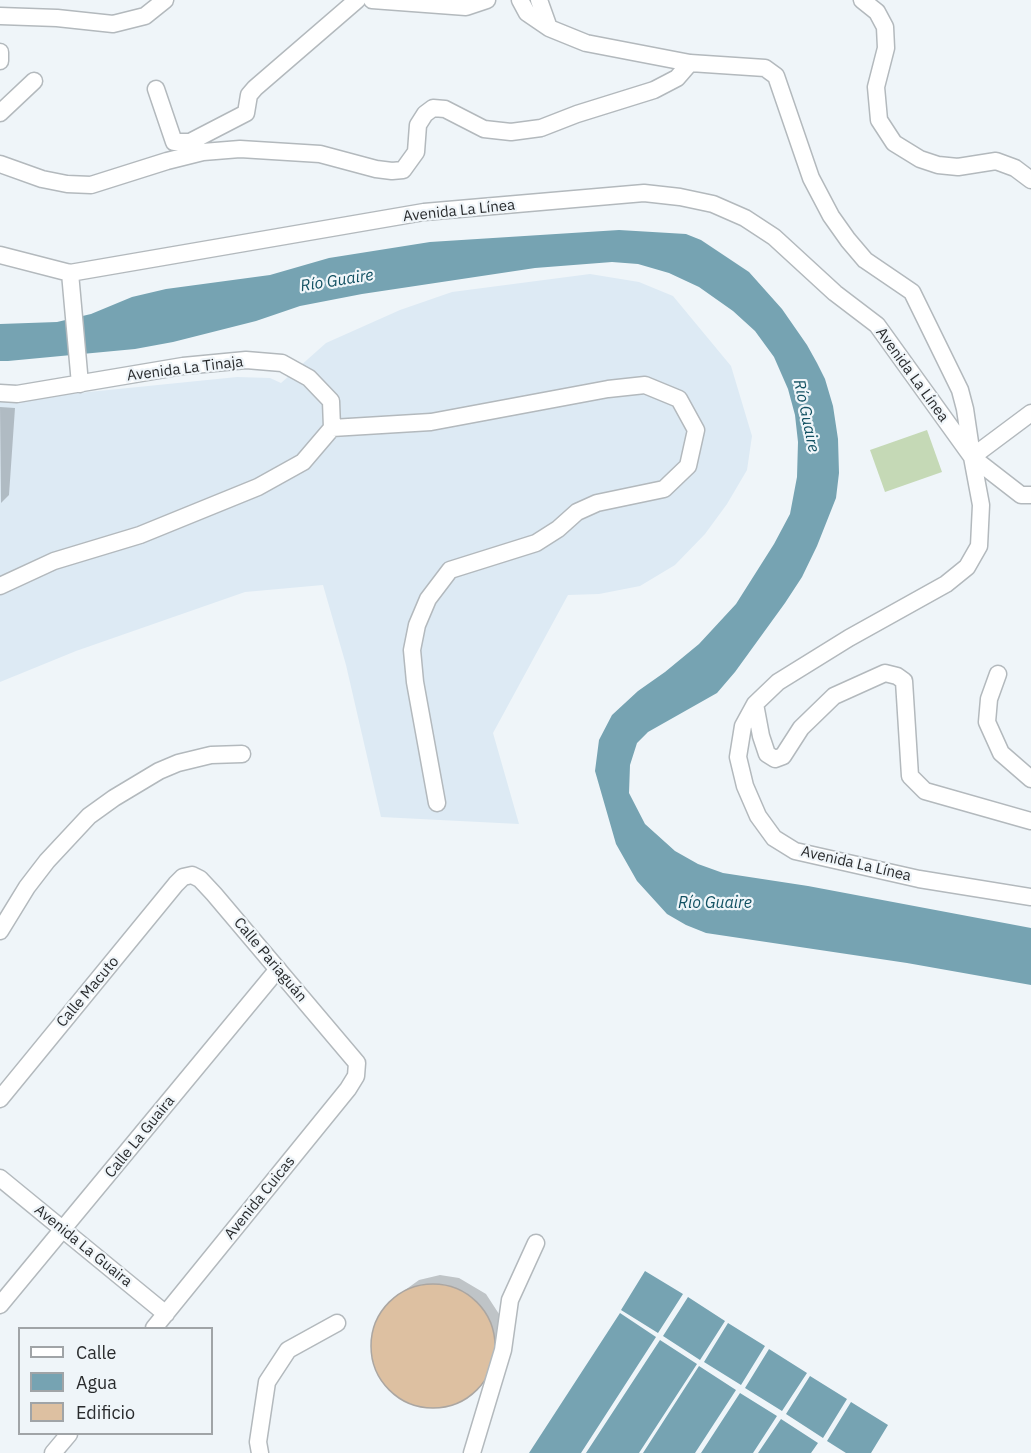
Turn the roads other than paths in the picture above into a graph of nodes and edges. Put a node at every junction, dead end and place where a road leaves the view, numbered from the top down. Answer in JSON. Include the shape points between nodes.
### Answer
{"nodes":[{"id":1,"x":165,"y":0,"type":"edge"},
{"id":2,"x":357,"y":0,"type":"edge"},
{"id":3,"x":372,"y":0,"type":"edge"},
{"id":4,"x":487,"y":0,"type":"edge"},
{"id":5,"x":520,"y":0,"type":"edge"},
{"id":6,"x":539,"y":0,"type":"edge"},
{"id":7,"x":862,"y":0,"type":"edge"},
{"id":8,"x":0,"y":16,"type":"edge"},
{"id":9,"x":549,"y":28,"type":"junction"},
{"id":10,"x":0,"y":52,"type":"edge"},
{"id":11,"x":0,"y":61,"type":"edge"},
{"id":12,"x":690,"y":63,"type":"junction"},
{"id":13,"x":34,"y":81,"type":"dead end"},
{"id":14,"x":156,"y":88,"type":"dead end"},
{"id":15,"x":0,"y":113,"type":"edge"},
{"id":16,"x":0,"y":165,"type":"edge"},
{"id":17,"x":1031,"y":180,"type":"edge"},
{"id":18,"x":0,"y":255,"type":"edge"},
{"id":19,"x":72,"y":281,"type":"junction"},
{"id":20,"x":80,"y":384,"type":"junction"},
{"id":21,"x":0,"y":393,"type":"edge"},
{"id":22,"x":1031,"y":413,"type":"edge"},
{"id":23,"x":332,"y":428,"type":"junction"},
{"id":24,"x":972,"y":457,"type":"junction"},
{"id":25,"x":1031,"y":495,"type":"edge"},
{"id":26,"x":0,"y":585,"type":"edge"},
{"id":27,"x":998,"y":674,"type":"dead end"},
{"id":28,"x":755,"y":704,"type":"junction"},
{"id":29,"x":242,"y":754,"type":"dead end"},
{"id":30,"x":1031,"y":779,"type":"edge"},
{"id":31,"x":437,"y":803,"type":"dead end"},
{"id":32,"x":1031,"y":821,"type":"edge"},
{"id":33,"x":176,"y":884,"type":"joint"},
{"id":34,"x":1031,"y":897,"type":"edge"},
{"id":35,"x":0,"y":931,"type":"edge"},
{"id":36,"x":278,"y":969,"type":"junction"},
{"id":37,"x":357,"y":1063,"type":"joint"},
{"id":38,"x":0,"y":1099,"type":"edge"},
{"id":39,"x":0,"y":1178,"type":"edge"},
{"id":40,"x":63,"y":1230,"type":"junction"},
{"id":41,"x":536,"y":1243,"type":"dead end"},
{"id":42,"x":0,"y":1305,"type":"edge"},
{"id":43,"x":166,"y":1314,"type":"junction"},
{"id":44,"x":337,"y":1323,"type":"dead end"},
{"id":45,"x":156,"y":1327,"type":"edge"},
{"id":46,"x":68,"y":1435,"type":"edge"},
{"id":47,"x":53,"y":1453,"type":"edge"},
{"id":48,"x":260,"y":1453,"type":"edge"},
{"id":49,"x":472,"y":1453,"type":"edge"}],
"edges":[{"from":1,"to":8,"type":"street","via":[[145,16],[113,24]]},
{"from":2,"to":14,"type":"street","via":[[255,88],[249,95],[246,113],[190,142],[174,142]]},
{"from":3,"to":4,"type":"street","via":[[466,7]]},
{"from":5,"to":9,"type":"street","via":[[526,13]]},
{"from":6,"to":9,"type":"street"},
{"from":7,"to":17,"type":"street","via":[[877,12],[885,27],[886,48],[876,87],[879,120],[894,143],[938,165],[958,167],[996,161]]},
{"from":9,"to":12,"type":"street","via":[[586,43]]},
{"from":10,"to":11,"type":"street"},
{"from":12,"to":16,"type":"street","via":[[677,78],[654,90],[541,128],[511,132],[484,129],[444,109],[433,108],[418,125],[416,152],[403,170],[376,169],[321,154],[240,149],[166,160],[91,185],[42,179]]},
{"from":12,"to":24,"type":"street","via":[[765,68],[776,76],[811,178],[831,216],[865,260],[912,291],[960,390]]},
{"from":13,"to":15,"type":"street"},
{"from":18,"to":19,"type":"street","name":"Avenida La Línea"},
{"from":19,"to":20,"type":"street"},
{"from":19,"to":24,"type":"street","name":"Avenida La Línea","via":[[424,212],[644,193],[692,199],[745,218],[774,237],[877,326]]},
{"from":20,"to":21,"type":"street","name":"Avenida La Tinaja"},
{"from":20,"to":23,"type":"street","name":"Avenida La Tinaja","via":[[183,366],[246,360],[282,363],[309,378],[331,401]]},
{"from":22,"to":24,"type":"street"},
{"from":23,"to":26,"type":"street","via":[[303,462],[258,488],[140,535],[54,561]]},
{"from":23,"to":31,"type":"street","via":[[431,422],[645,385],[679,399],[696,430],[688,466],[664,489],[597,503],[577,512],[536,543],[450,570],[428,598],[412,650]]},
{"from":24,"to":25,"type":"street","via":[[1021,495]]},
{"from":24,"to":28,"type":"street","name":"Avenida La Línea","via":[[981,505],[979,546],[967,567],[946,584],[778,682]]},
{"from":27,"to":30,"type":"street","via":[[989,699],[987,722],[1001,753]]},
{"from":28,"to":32,"type":"street","via":[[760,736],[767,754],[775,759],[783,756],[801,728],[834,696],[885,673],[897,676],[904,681],[910,776],[925,791]]},
{"from":28,"to":34,"type":"street","name":"Avenida La Línea","via":[[743,726],[738,757],[758,816],[774,838],[795,851],[919,879]]},
{"from":29,"to":35,"type":"street","via":[[211,754],[178,763],[114,798],[90,816],[47,861]]},
{"from":33,"to":36,"type":"street","name":"Calle Pariaguán","via":[[192,875],[200,879]]},
{"from":33,"to":38,"type":"street","name":"Calle Macuto"},
{"from":36,"to":37,"type":"street","name":"Calle Pariaguán"},
{"from":36,"to":40,"type":"street","name":"Calle La Guaira"},
{"from":37,"to":43,"type":"street","name":"Avenida Cuicas","via":[[356,1076],[348,1089]]},
{"from":39,"to":40,"type":"street","name":"Avenida La Guaira"},
{"from":40,"to":42,"type":"street","name":"Calle La Guaira"},
{"from":40,"to":43,"type":"street","name":"Avenida La Guaira"},
{"from":41,"to":49,"type":"street","via":[[510,1300],[503,1350]]},
{"from":43,"to":45,"type":"street","name":"Avenida Cuicas"},
{"from":44,"to":48,"type":"street","via":[[288,1350],[267,1382],[258,1442]]},
{"from":46,"to":47,"type":"street"}]}
